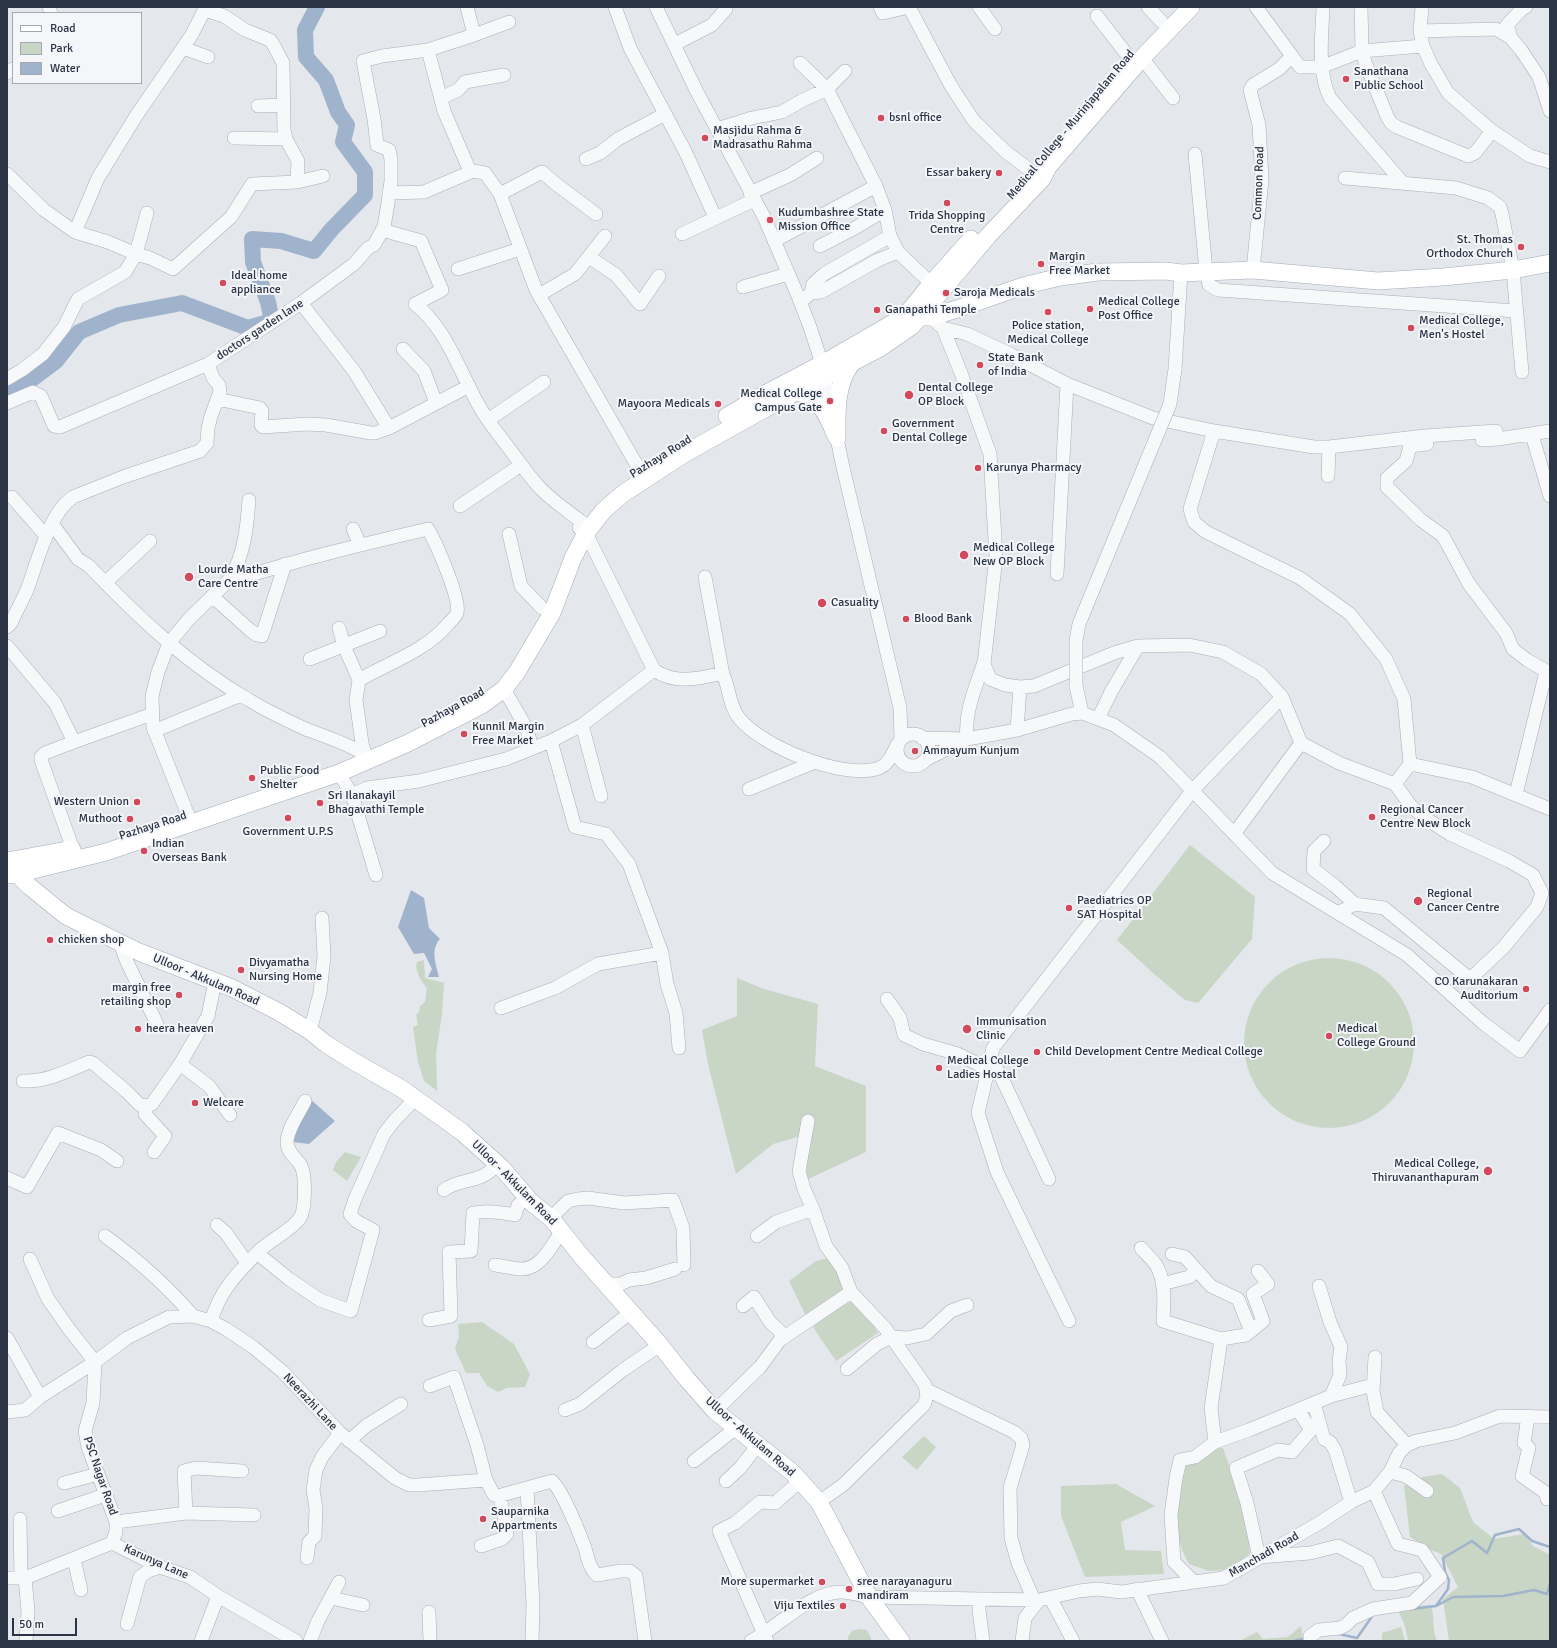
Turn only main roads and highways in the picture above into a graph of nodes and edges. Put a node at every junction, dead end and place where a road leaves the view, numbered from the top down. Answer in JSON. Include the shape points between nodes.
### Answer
{"nodes":[{"id":1,"x":1175,"y":7,"type":"edge"},
{"id":2,"x":1191,"y":7,"type":"edge"},
{"id":3,"x":1135,"y":57,"type":"junction"},
{"id":4,"x":1550,"y":263,"type":"edge"},
{"id":5,"x":919,"y":317,"type":"junction"},
{"id":6,"x":851,"y":364,"type":"junction"},
{"id":7,"x":824,"y":371,"type":"junction"},
{"id":8,"x":797,"y":392,"type":"junction"},
{"id":9,"x":582,"y":528,"type":"junction"},
{"id":10,"x":365,"y":758,"type":"junction"},
{"id":11,"x":11,"y":870,"type":"edge"},
{"id":12,"x":901,"y":1641,"type":"edge"}],
"edges":[{"from":1,"to":3,"type":"main road","name":"Medical College - Murinjapalam Road","via":[[1161,21]]},
{"from":2,"to":3,"type":"main road"},
{"from":3,"to":5,"type":"main road","name":"Medical College - Murinjapalam Road","via":[[1057,140],[1037,176],[936,288]]},
{"from":4,"to":5,"type":"main road","via":[[1513,270],[1378,281],[1253,270],[1181,273],[1098,272],[1060,277],[1023,286],[957,309]]},
{"from":5,"to":6,"type":"main road","via":[[899,336]]},
{"from":5,"to":7,"type":"main road"},
{"from":6,"to":7,"type":"main road"},
{"from":6,"to":8,"type":"main road","via":[[839,388],[837,438],[821,407],[808,395]]},
{"from":7,"to":8,"type":"main road"},
{"from":7,"to":9,"type":"main road","name":"Pazhaya Road","via":[[763,395],[639,469],[609,490]]},
{"from":8,"to":9,"type":"main road","via":[[732,426],[624,492]]},
{"from":9,"to":10,"type":"main road","name":"Pazhaya Road","via":[[570,544],[536,625],[507,671],[492,685],[456,708]]},
{"from":9,"to":10,"type":"main road","via":[[552,613],[518,672],[504,689],[482,705],[440,728]]},
{"from":10,"to":11,"type":"main road","name":"Pazhaya Road"},
{"from":10,"to":11,"type":"main road","via":[[339,773],[106,852]]},
{"from":11,"to":12,"type":"main road","name":"Ulloor - Akkulam Road","via":[[78,923],[139,952],[232,988],[253,999],[310,1031],[326,1044],[416,1098],[462,1132],[551,1218],[715,1411],[800,1481],[819,1502],[869,1597]]}]}
